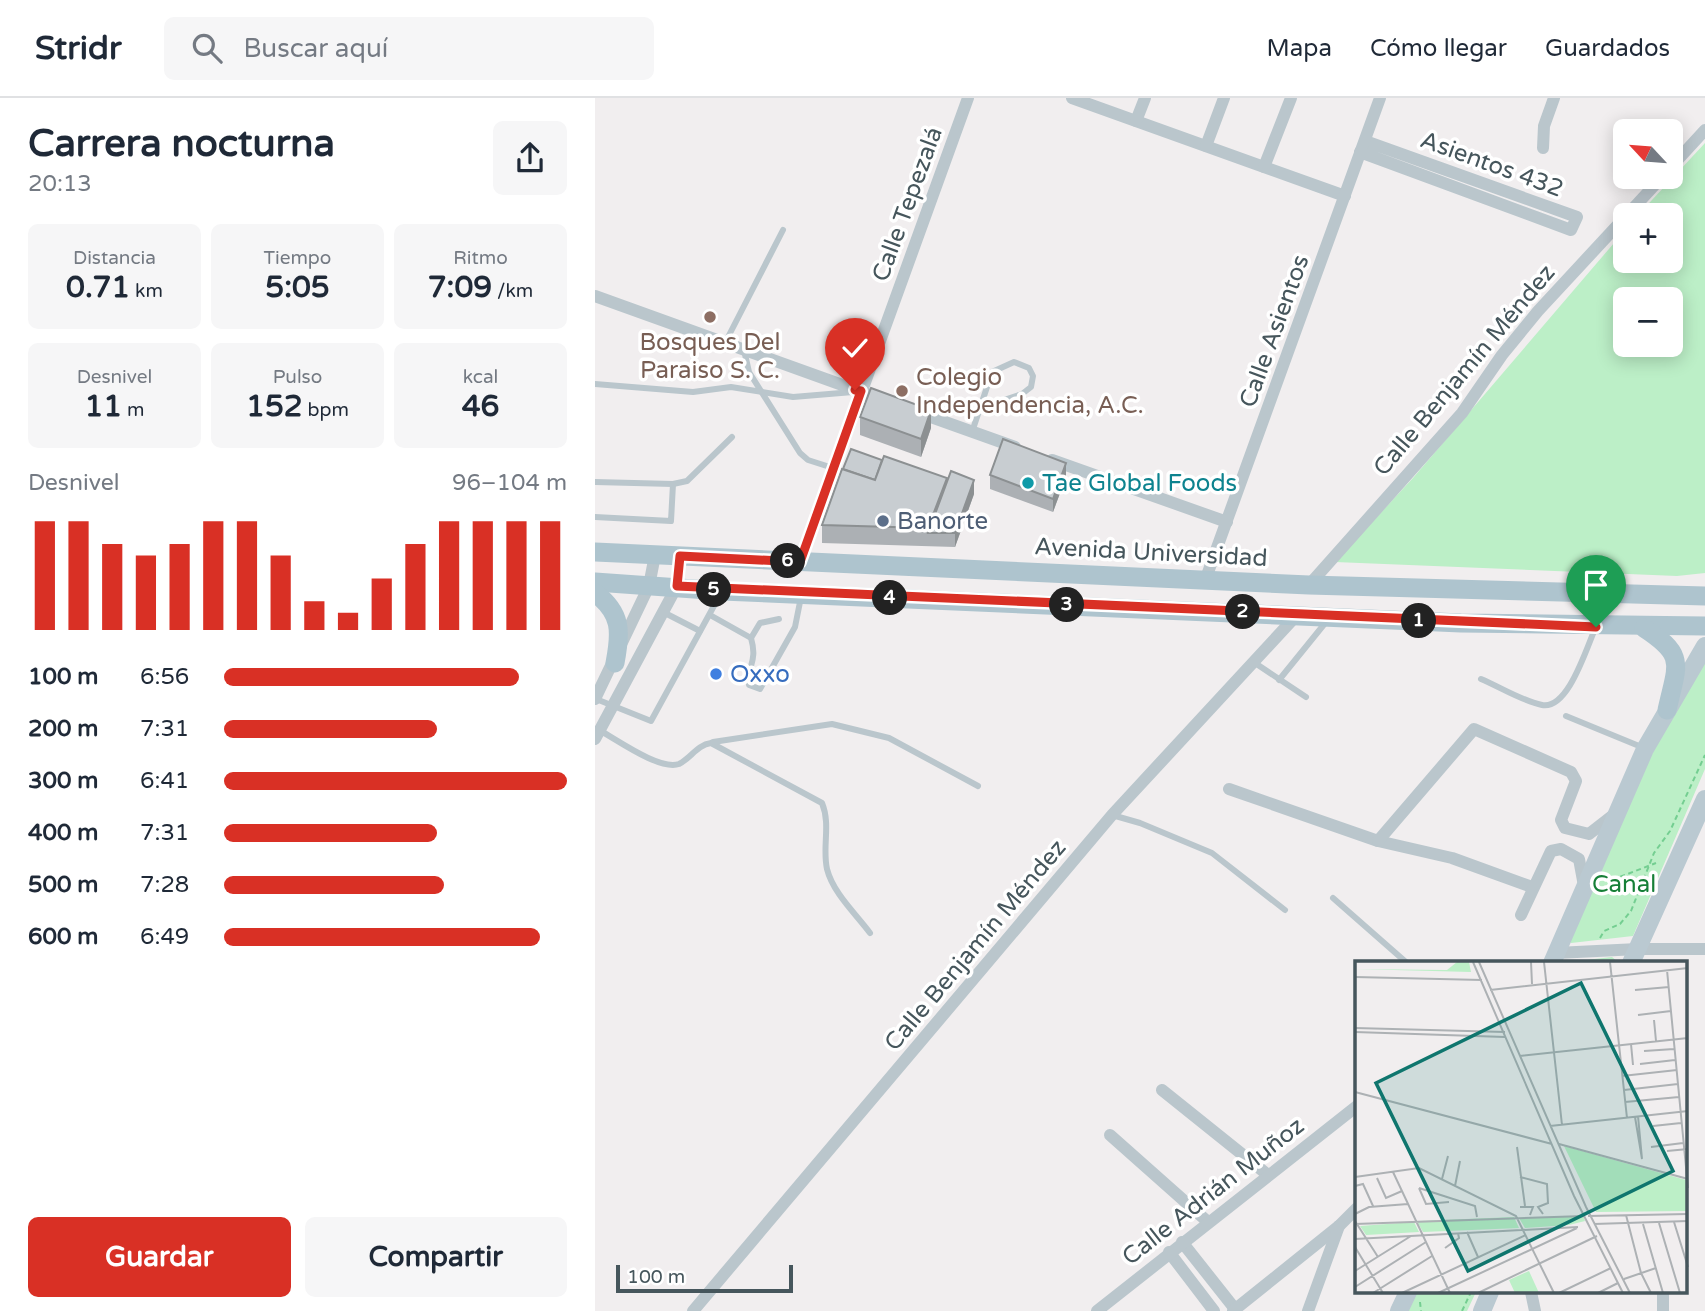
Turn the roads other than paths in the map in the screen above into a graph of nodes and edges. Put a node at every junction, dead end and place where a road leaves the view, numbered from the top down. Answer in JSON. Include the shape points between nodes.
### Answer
{"nodes":[{"id":1,"x":968,"y":98,"type":"edge"},
{"id":2,"x":1072,"y":98,"type":"edge"},
{"id":3,"x":1145,"y":98,"type":"edge"},
{"id":4,"x":1224,"y":98,"type":"edge"},
{"id":5,"x":1290,"y":98,"type":"edge"},
{"id":6,"x":1380,"y":98,"type":"edge"},
{"id":7,"x":1554,"y":98,"type":"edge"},
{"id":8,"x":1136,"y":121,"type":"junction"},
{"id":9,"x":1705,"y":130,"type":"edge"},
{"id":10,"x":1206,"y":146,"type":"junction"},
{"id":11,"x":1362,"y":147,"type":"junction"},
{"id":12,"x":1543,"y":148,"type":"dead end"},
{"id":13,"x":1683,"y":154,"type":"edge"},
{"id":14,"x":1264,"y":167,"type":"junction"},
{"id":15,"x":1651,"y":189,"type":"edge"},
{"id":16,"x":1492,"y":194,"type":"junction"},
{"id":17,"x":1345,"y":196,"type":"junction"},
{"id":18,"x":1638,"y":203,"type":"edge"},
{"id":19,"x":783,"y":230,"type":"dead end"},
{"id":20,"x":1613,"y":230,"type":"edge"},
{"id":21,"x":595,"y":296,"type":"edge"},
{"id":22,"x":725,"y":343,"type":"junction"},
{"id":23,"x":744,"y":350,"type":"junction"},
{"id":24,"x":595,"y":384,"type":"edge"},
{"id":25,"x":763,"y":390,"type":"junction"},
{"id":26,"x":858,"y":391,"type":"junction"},
{"id":27,"x":977,"y":409,"type":"junction"},
{"id":28,"x":972,"y":432,"type":"junction"},
{"id":29,"x":732,"y":437,"type":"dead end"},
{"id":30,"x":833,"y":468,"type":"junction"},
{"id":31,"x":595,"y":482,"type":"edge"},
{"id":32,"x":673,"y":484,"type":"junction"},
{"id":33,"x":595,"y":517,"type":"edge"},
{"id":34,"x":1227,"y":522,"type":"junction"},
{"id":35,"x":595,"y":552,"type":"edge"},
{"id":36,"x":655,"y":555,"type":"junction"},
{"id":37,"x":680,"y":556,"type":"junction"},
{"id":38,"x":800,"y":562,"type":"junction"},
{"id":39,"x":1206,"y":578,"type":"junction"},
{"id":40,"x":595,"y":582,"type":"edge"},
{"id":41,"x":1309,"y":585,"type":"junction"},
{"id":42,"x":649,"y":586,"type":"junction"},
{"id":43,"x":677,"y":586,"type":"junction"},
{"id":44,"x":1705,"y":589,"type":"edge"},
{"id":45,"x":722,"y":591,"type":"junction"},
{"id":46,"x":595,"y":593,"type":"edge"},
{"id":47,"x":801,"y":594,"type":"junction"},
{"id":48,"x":1705,"y":596,"type":"edge"},
{"id":49,"x":1676,"y":597,"type":"junction"},
{"id":50,"x":663,"y":612,"type":"junction"},
{"id":51,"x":711,"y":615,"type":"junction"},
{"id":52,"x":1297,"y":615,"type":"junction"},
{"id":53,"x":1330,"y":616,"type":"junction"},
{"id":54,"x":779,"y":619,"type":"dead end"},
{"id":55,"x":1705,"y":626,"type":"edge"},
{"id":56,"x":1596,"y":627,"type":"junction"},
{"id":57,"x":1644,"y":628,"type":"junction"},
{"id":58,"x":701,"y":631,"type":"junction"},
{"id":59,"x":751,"y":638,"type":"junction"},
{"id":60,"x":1705,"y":646,"type":"edge"},
{"id":61,"x":615,"y":663,"type":"junction"},
{"id":62,"x":1255,"y":663,"type":"junction"},
{"id":63,"x":1481,"y":679,"type":"dead end"},
{"id":64,"x":1279,"y":680,"type":"junction"},
{"id":65,"x":1306,"y":697,"type":"dead end"},
{"id":66,"x":595,"y":699,"type":"edge"},
{"id":67,"x":614,"y":704,"type":"junction"},
{"id":68,"x":1667,"y":710,"type":"junction"},
{"id":69,"x":1566,"y":716,"type":"dead end"},
{"id":70,"x":597,"y":732,"type":"edge"},
{"id":71,"x":711,"y":743,"type":"junction"},
{"id":72,"x":1646,"y":749,"type":"junction"},
{"id":73,"x":978,"y":786,"type":"dead end"},
{"id":74,"x":1229,"y":789,"type":"dead end"},
{"id":75,"x":1705,"y":799,"type":"edge"},
{"id":76,"x":1618,"y":812,"type":"junction"},
{"id":77,"x":1112,"y":816,"type":"junction"},
{"id":78,"x":1589,"y":834,"type":"junction"},
{"id":79,"x":1378,"y":841,"type":"junction"},
{"id":80,"x":1579,"y":859,"type":"junction"},
{"id":81,"x":1592,"y":882,"type":"junction"},
{"id":82,"x":1532,"y":887,"type":"junction"},
{"id":83,"x":1333,"y":898,"type":"dead end"},
{"id":84,"x":1285,"y":910,"type":"dead end"},
{"id":85,"x":1521,"y":915,"type":"dead end"},
{"id":86,"x":870,"y":933,"type":"dead end"},
{"id":87,"x":1705,"y":949,"type":"edge"},
{"id":88,"x":1634,"y":956,"type":"edge"},
{"id":89,"x":1668,"y":956,"type":"edge"},
{"id":90,"x":1551,"y":960,"type":"edge"},
{"id":91,"x":1405,"y":961,"type":"edge"},
{"id":92,"x":1162,"y":1090,"type":"dead end"},
{"id":93,"x":1355,"y":1108,"type":"edge"},
{"id":94,"x":1110,"y":1135,"type":"dead end"},
{"id":95,"x":1268,"y":1175,"type":"junction"},
{"id":96,"x":1355,"y":1210,"type":"edge"},
{"id":97,"x":1208,"y":1222,"type":"junction"},
{"id":98,"x":1339,"y":1226,"type":"junction"},
{"id":99,"x":1182,"y":1242,"type":"junction"},
{"id":100,"x":1169,"y":1252,"type":"junction"},
{"id":101,"x":1407,"y":1294,"type":"edge"},
{"id":102,"x":1489,"y":1294,"type":"edge"},
{"id":103,"x":1234,"y":1310,"type":"edge"},
{"id":104,"x":693,"y":1311,"type":"edge"},
{"id":105,"x":1097,"y":1311,"type":"edge"},
{"id":106,"x":1214,"y":1311,"type":"edge"},
{"id":107,"x":1308,"y":1311,"type":"edge"},
{"id":108,"x":1399,"y":1311,"type":"edge"},
{"id":109,"x":1482,"y":1311,"type":"edge"}],
"edges":[{"from":1,"to":26,"type":"street","name":"Calle Tepezalá"},
{"from":2,"to":8,"type":"street"},
{"from":3,"to":8,"type":"street"},
{"from":4,"to":10,"type":"street"},
{"from":5,"to":14,"type":"street"},
{"from":6,"to":11,"type":"street","name":"Calle Asientos"},
{"from":7,"to":12,"type":"street","via":[[1544,126]]},
{"from":8,"to":10,"type":"street"},
{"from":9,"to":13,"type":"street"},
{"from":10,"to":14,"type":"street"},
{"from":11,"to":16,"type":"street","name":"Asientos 432"},
{"from":11,"to":17,"type":"street","name":"Calle Asientos"},
{"from":14,"to":17,"type":"street"},
{"from":15,"to":18,"type":"street","name":"Calle Benjamín Méndez"},
{"from":16,"to":16,"type":"street","name":"Asientos 432","via":[[1571,230],[1577,217]]},
{"from":17,"to":34,"type":"street","name":"Calle Asientos"},
{"from":19,"to":22,"type":"lane"},
{"from":20,"to":41,"type":"street","name":"Calle Benjamín Méndez","via":[[1538,311],[1462,412]]},
{"from":21,"to":22,"type":"street"},
{"from":22,"to":23,"type":"street"},
{"from":23,"to":25,"type":"lane","via":[[749,372]]},
{"from":23,"to":26,"type":"street"},
{"from":24,"to":25,"type":"lane","via":[[692,391]]},
{"from":25,"to":26,"type":"lane","via":[[793,397]]},
{"from":25,"to":30,"type":"lane","via":[[800,453]]},
{"from":26,"to":28,"type":"street"},
{"from":26,"to":30,"type":"street","name":"Calle Tepezalá"},
{"from":27,"to":27,"type":"lane","via":[[1031,387],[1029,368],[1013,362],[992,372]]},
{"from":27,"to":28,"type":"lane"},
{"from":28,"to":34,"type":"street"},
{"from":29,"to":32,"type":"lane","via":[[687,481]]},
{"from":30,"to":38,"type":"street","name":"Calle Tepezalá"},
{"from":31,"to":32,"type":"lane"},
{"from":32,"to":33,"type":"lane","via":[[671,521]]},
{"from":34,"to":39,"type":"street","name":"Calle Asientos"},
{"from":35,"to":36,"type":"main road","name":"Avenida Universidad"},
{"from":36,"to":37,"type":"main road","name":"Avenida Universidad"},
{"from":36,"to":42,"type":"street"},
{"from":37,"to":38,"type":"main road","name":"Avenida Universidad"},
{"from":37,"to":43,"type":"street"},
{"from":38,"to":39,"type":"main road","name":"Avenida Universidad"},
{"from":39,"to":41,"type":"main road","name":"Avenida Universidad"},
{"from":40,"to":42,"type":"main road"},
{"from":41,"to":49,"type":"main road","name":"Avenida Universidad"},
{"from":42,"to":43,"type":"main road"},
{"from":42,"to":61,"type":"street"},
{"from":43,"to":45,"type":"main road"},
{"from":43,"to":50,"type":"street"},
{"from":44,"to":49,"type":"main road"},
{"from":45,"to":47,"type":"main road"},
{"from":45,"to":51,"type":"lane"},
{"from":46,"to":61,"type":"main road","via":[[609,603],[618,623]]},
{"from":47,"to":52,"type":"main road"},
{"from":47,"to":59,"type":"lane","via":[[795,627],[761,689],[749,685],[756,654]]},
{"from":48,"to":49,"type":"main road","name":"Avenida Universidad"},
{"from":50,"to":58,"type":"lane"},
{"from":50,"to":67,"type":"street"},
{"from":51,"to":58,"type":"lane"},
{"from":51,"to":59,"type":"lane"},
{"from":52,"to":53,"type":"main road"},
{"from":52,"to":62,"type":"street","name":"Calle Benjamín Méndez"},
{"from":53,"to":56,"type":"main road"},
{"from":53,"to":64,"type":"lane"},
{"from":54,"to":59,"type":"lane","via":[[760,623]]},
{"from":55,"to":57,"type":"main road"},
{"from":56,"to":57,"type":"main road"},
{"from":56,"to":63,"type":"lane","via":[[1566,693],[1555,704],[1543,705]]},
{"from":57,"to":68,"type":"main road","via":[[1668,643],[1675,655]]},
{"from":58,"to":67,"type":"lane","via":[[651,721]]},
{"from":60,"to":68,"type":"street"},
{"from":61,"to":66,"type":"street"},
{"from":62,"to":64,"type":"lane"},
{"from":62,"to":77,"type":"street","name":"Calle Benjamín Méndez"},
{"from":64,"to":65,"type":"lane"},
{"from":66,"to":67,"type":"lane"},
{"from":67,"to":70,"type":"street"},
{"from":68,"to":72,"type":"street"},
{"from":69,"to":72,"type":"lane"},
{"from":70,"to":71,"type":"lane","via":[[673,766],[702,744]]},
{"from":71,"to":73,"type":"lane","via":[[831,724],[889,738]]},
{"from":71,"to":86,"type":"lane","via":[[822,803],[832,884]]},
{"from":72,"to":76,"type":"street"},
{"from":74,"to":79,"type":"street"},
{"from":75,"to":88,"type":"street"},
{"from":76,"to":78,"type":"street"},
{"from":76,"to":81,"type":"street"},
{"from":77,"to":84,"type":"lane","via":[[1212,853]]},
{"from":77,"to":104,"type":"street","name":"Calle Benjamín Méndez"},
{"from":78,"to":79,"type":"street","via":[[1562,824],[1575,787],[1571,772],[1474,729]]},
{"from":78,"to":80,"type":"street","via":[[1580,847]]},
{"from":79,"to":82,"type":"street","via":[[1452,858]]},
{"from":80,"to":81,"type":"street"},
{"from":80,"to":82,"type":"street","via":[[1561,849],[1551,851]]},
{"from":81,"to":90,"type":"street"},
{"from":82,"to":85,"type":"street"},
{"from":83,"to":91,"type":"lane"},
{"from":87,"to":89,"type":"street"},
{"from":88,"to":89,"type":"street"},
{"from":88,"to":90,"type":"street","via":[[1594,951]]},
{"from":92,"to":95,"type":"street"},
{"from":93,"to":95,"type":"street","name":"Calle Adrián Muñoz"},
{"from":94,"to":97,"type":"street"},
{"from":95,"to":97,"type":"street","name":"Calle Adrián Muñoz"},
{"from":96,"to":98,"type":"street"},
{"from":97,"to":99,"type":"street","name":"Calle Adrián Muñoz"},
{"from":98,"to":103,"type":"street"},
{"from":98,"to":107,"type":"street"},
{"from":99,"to":100,"type":"street","name":"Calle Adrián Muñoz"},
{"from":99,"to":103,"type":"street"},
{"from":100,"to":105,"type":"street","name":"Calle Adrián Muñoz"},
{"from":100,"to":106,"type":"street"},
{"from":101,"to":108,"type":"street"},
{"from":102,"to":109,"type":"street"}]}
